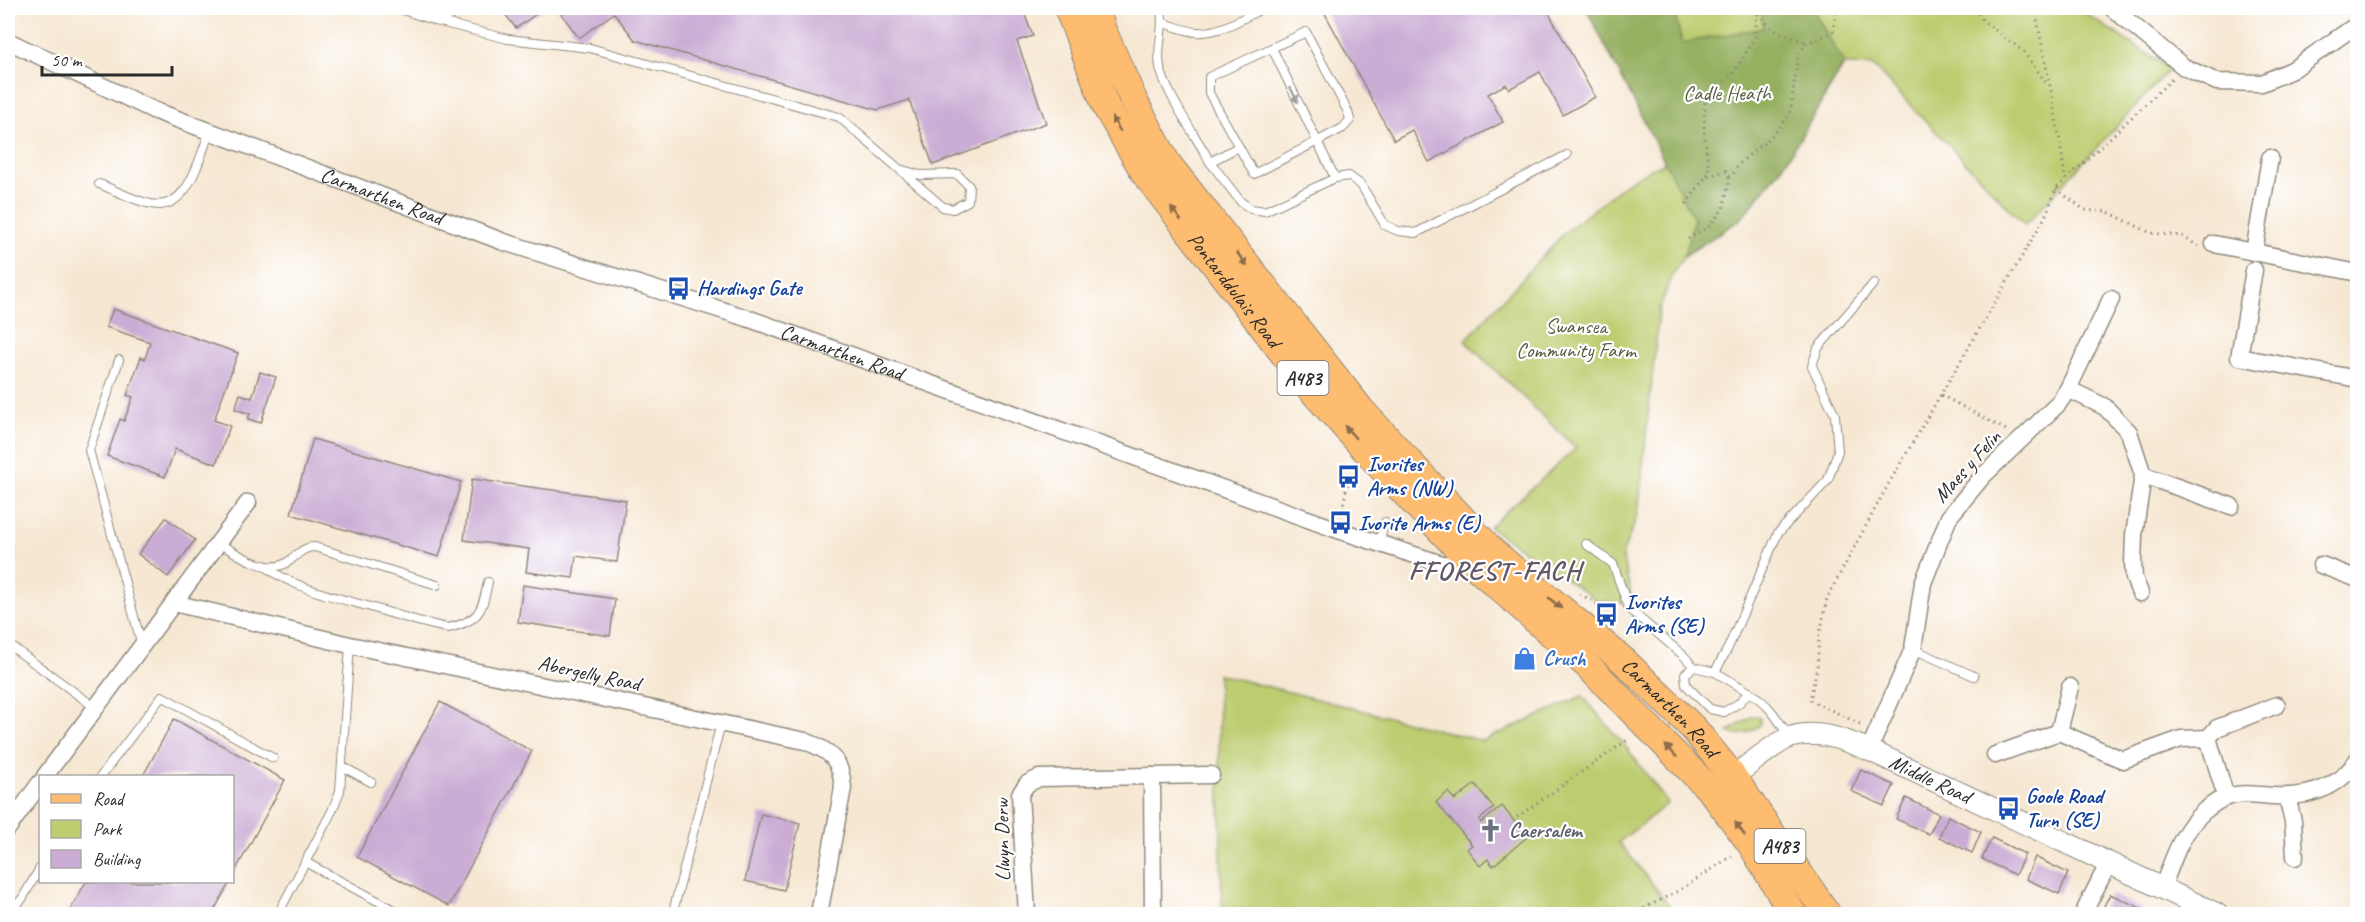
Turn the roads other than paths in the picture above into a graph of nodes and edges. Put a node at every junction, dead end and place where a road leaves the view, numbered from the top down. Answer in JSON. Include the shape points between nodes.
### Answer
{"nodes":[{"id":1,"x":397,"y":8,"type":"edge"},
{"id":2,"x":451,"y":8,"type":"edge"},
{"id":3,"x":1068,"y":8,"type":"edge"},
{"id":4,"x":1096,"y":8,"type":"edge"},
{"id":5,"x":1161,"y":8,"type":"edge"},
{"id":6,"x":1263,"y":8,"type":"edge"},
{"id":7,"x":2112,"y":8,"type":"edge"},
{"id":8,"x":436,"y":21,"type":"junction"},
{"id":9,"x":1164,"y":23,"type":"junction"},
{"id":10,"x":2358,"y":24,"type":"edge"},
{"id":11,"x":8,"y":41,"type":"edge"},
{"id":12,"x":1272,"y":48,"type":"junction"},
{"id":13,"x":210,"y":131,"type":"junction"},
{"id":14,"x":1317,"y":142,"type":"junction"},
{"id":15,"x":1238,"y":147,"type":"junction"},
{"id":16,"x":1567,"y":155,"type":"dead end"},
{"id":17,"x":2270,"y":158,"type":"dead end"},
{"id":18,"x":1210,"y":162,"type":"junction"},
{"id":19,"x":899,"y":169,"type":"junction"},
{"id":20,"x":1335,"y":178,"type":"junction"},
{"id":21,"x":99,"y":184,"type":"dead end"},
{"id":22,"x":2214,"y":244,"type":"road end"},
{"id":23,"x":2254,"y":252,"type":"junction"},
{"id":24,"x":2254,"y":270,"type":"dead end"},
{"id":25,"x":2358,"y":273,"type":"edge"},
{"id":26,"x":1874,"y":283,"type":"dead end"},
{"id":27,"x":2111,"y":299,"type":"dead end"},
{"id":28,"x":119,"y":360,"type":"dead end"},
{"id":29,"x":2358,"y":379,"type":"edge"},
{"id":30,"x":2068,"y":389,"type":"junction"},
{"id":31,"x":2143,"y":475,"type":"junction"},
{"id":32,"x":248,"y":503,"type":"dead end"},
{"id":33,"x":2231,"y":506,"type":"dead end"},
{"id":34,"x":1385,"y":522,"type":"dead end"},
{"id":35,"x":1379,"y":542,"type":"junction"},
{"id":36,"x":218,"y":543,"type":"junction"},
{"id":37,"x":1586,"y":544,"type":"dead end"},
{"id":38,"x":1485,"y":560,"type":"junction"},
{"id":39,"x":264,"y":565,"type":"junction"},
{"id":40,"x":2321,"y":565,"type":"dead end"},
{"id":41,"x":2358,"y":579,"type":"edge"},
{"id":42,"x":488,"y":582,"type":"dead end"},
{"id":43,"x":437,"y":585,"type":"dead end"},
{"id":44,"x":2140,"y":593,"type":"dead end"},
{"id":45,"x":174,"y":603,"type":"junction"},
{"id":46,"x":8,"y":644,"type":"edge"},
{"id":47,"x":350,"y":645,"type":"junction"},
{"id":48,"x":142,"y":646,"type":"junction"},
{"id":49,"x":1912,"y":649,"type":"junction"},
{"id":50,"x":1694,"y":667,"type":"junction"},
{"id":51,"x":1715,"y":672,"type":"junction"},
{"id":52,"x":1974,"y":676,"type":"dead end"},
{"id":53,"x":2070,"y":687,"type":"dead end"},
{"id":54,"x":1749,"y":692,"type":"junction"},
{"id":55,"x":2277,"y":705,"type":"dead end"},
{"id":56,"x":96,"y":708,"type":"junction"},
{"id":57,"x":721,"y":723,"type":"junction"},
{"id":58,"x":2059,"y":732,"type":"junction"},
{"id":59,"x":1789,"y":737,"type":"junction"},
{"id":60,"x":2208,"y":738,"type":"junction"},
{"id":61,"x":1873,"y":741,"type":"junction"},
{"id":62,"x":1995,"y":755,"type":"dead end"},
{"id":63,"x":273,"y":758,"type":"dead end"},
{"id":64,"x":2358,"y":759,"type":"edge"},
{"id":65,"x":343,"y":767,"type":"junction"},
{"id":66,"x":46,"y":775,"type":"edge"},
{"id":67,"x":103,"y":775,"type":"edge"},
{"id":68,"x":1211,"y":775,"type":"dead end"},
{"id":69,"x":1152,"y":776,"type":"junction"},
{"id":70,"x":371,"y":782,"type":"dead end"},
{"id":71,"x":39,"y":784,"type":"edge"},
{"id":72,"x":1723,"y":785,"type":"junction"},
{"id":73,"x":2287,"y":796,"type":"junction"},
{"id":74,"x":2226,"y":797,"type":"junction"},
{"id":75,"x":8,"y":828,"type":"edge"},
{"id":76,"x":2295,"y":857,"type":"dead end"},
{"id":77,"x":305,"y":862,"type":"junction"},
{"id":78,"x":2108,"y":864,"type":"junction"},
{"id":79,"x":39,"y":870,"type":"edge"},
{"id":80,"x":2162,"y":889,"type":"junction"},
{"id":81,"x":674,"y":908,"type":"dead end"},
{"id":82,"x":8,"y":914,"type":"edge"},
{"id":83,"x":278,"y":915,"type":"edge"},
{"id":84,"x":402,"y":915,"type":"edge"},
{"id":85,"x":819,"y":915,"type":"edge"},
{"id":86,"x":1027,"y":915,"type":"edge"},
{"id":87,"x":1153,"y":915,"type":"edge"},
{"id":88,"x":1793,"y":915,"type":"edge"},
{"id":89,"x":1827,"y":915,"type":"edge"},
{"id":90,"x":2084,"y":915,"type":"edge"},
{"id":91,"x":2217,"y":915,"type":"edge"}],
"edges":[{"from":1,"to":8,"type":"lane"},
{"from":2,"to":8,"type":"lane","via":[[451,15]]},
{"from":38,"to":3,"type":"main road","name":"Pontarddulais Road","number":"A483","one_way":true,"via":[[1401,489],[1310,388],[1146,175],[1106,107]]},
{"from":4,"to":38,"type":"main road","name":"Pontarddulais Road","number":"A483","one_way":true,"via":[[1133,99],[1167,163],[1361,410]]},
{"from":5,"to":9,"type":"lane"},
{"from":6,"to":9,"type":"lane","via":[[1209,31],[1195,32]]},
{"from":7,"to":10,"type":"street","via":[[2184,67],[2217,82],[2262,83],[2292,70]]},
{"from":8,"to":19,"type":"lane","via":[[508,39],[590,48],[839,117]]},
{"from":9,"to":18,"type":"lane","via":[[1159,66]]},
{"from":11,"to":13,"type":"street","name":"Carmarthen Road","via":[[153,110]]},
{"from":12,"to":14,"type":"lane","one_way":true},
{"from":12,"to":14,"type":"lane","via":[[1306,32],[1348,112],[1350,120],[1343,129]]},
{"from":12,"to":15,"type":"lane","via":[[1209,77],[1209,93]]},
{"from":13,"to":21,"type":"lane","via":[[186,190],[174,201],[146,203]]},
{"from":13,"to":35,"type":"street","name":"Carmarthen Road","via":[[504,242],[747,318]]},
{"from":14,"to":15,"type":"lane","via":[[1254,174]]},
{"from":14,"to":20,"type":"lane"},
{"from":15,"to":18,"type":"lane"},
{"from":16,"to":20,"type":"lane","via":[[1416,233],[1384,225],[1361,185],[1349,176]]},
{"from":17,"to":23,"type":"street"},
{"from":18,"to":20,"type":"lane","via":[[1240,202],[1265,211]]},
{"from":19,"to":19,"type":"lane","via":[[943,207],[953,209],[968,201],[969,186],[957,174],[920,175]]},
{"from":22,"to":23,"type":"street"},
{"from":23,"to":25,"type":"street"},
{"from":24,"to":29,"type":"street","via":[[2239,357]]},
{"from":26,"to":51,"type":"lane","via":[[1818,348],[1812,366],[1835,415],[1838,451],[1828,480],[1778,532]]},
{"from":27,"to":30,"type":"street","name":"Maes y Felin"},
{"from":28,"to":48,"type":"lane","via":[[89,450]]},
{"from":30,"to":31,"type":"street","via":[[2105,407],[2129,432]]},
{"from":30,"to":49,"type":"street","name":"Maes y Felin","via":[[2058,404],[1983,476],[1949,517],[1923,583]]},
{"from":31,"to":33,"type":"street"},
{"from":31,"to":44,"type":"street","via":[[2133,563]]},
{"from":32,"to":36,"type":"street"},
{"from":34,"to":35,"type":"lane"},
{"from":35,"to":38,"type":"street","name":"Carmarthen Road","via":[[1442,564]]},
{"from":36,"to":39,"type":"lane"},
{"from":36,"to":45,"type":"street"},
{"from":37,"to":50,"type":"lane","via":[[1613,564],[1629,609]]},
{"from":72,"to":38,"type":"main road","name":"Carmarthen Road","number":"A483","one_way":true,"via":[[1648,727]]},
{"from":38,"to":72,"type":"main road","name":"Carmarthen Road","number":"A483","one_way":true,"via":[[1625,662],[1694,729]]},
{"from":39,"to":42,"type":"lane","via":[[285,580],[448,628],[476,617],[483,606]]},
{"from":39,"to":43,"type":"lane","via":[[281,565],[300,551],[315,547]]},
{"from":40,"to":41,"type":"street"},
{"from":45,"to":47,"type":"street","name":"Abergelly Road"},
{"from":45,"to":48,"type":"street"},
{"from":46,"to":56,"type":"lane"},
{"from":47,"to":57,"type":"street","name":"Abergelly Road"},
{"from":47,"to":65,"type":"lane"},
{"from":48,"to":56,"type":"street"},
{"from":49,"to":52,"type":"lane"},
{"from":49,"to":61,"type":"street","name":"Maes y Felin"},
{"from":50,"to":51,"type":"lane"},
{"from":50,"to":54,"type":"lane","via":[[1685,674],[1686,685],[1710,709],[1724,712]]},
{"from":51,"to":54,"type":"lane"},
{"from":53,"to":58,"type":"street"},
{"from":54,"to":59,"type":"lane","via":[[1773,711]]},
{"from":55,"to":60,"type":"street","via":[[2217,728]]},
{"from":56,"to":66,"type":"street"},
{"from":57,"to":81,"type":"lane"},
{"from":57,"to":85,"type":"street","name":"Abergelly Road","via":[[805,741],[830,754],[838,763],[843,788]]},
{"from":58,"to":60,"type":"street","via":[[2123,760],[2181,739]]},
{"from":58,"to":62,"type":"street"},
{"from":59,"to":61,"type":"street","name":"Middle Road","via":[[1810,734]]},
{"from":59,"to":72,"type":"street"},
{"from":60,"to":74,"type":"street"},
{"from":61,"to":78,"type":"street","name":"Middle Road"},
{"from":63,"to":67,"type":"lane","via":[[162,696]]},
{"from":64,"to":73,"type":"street","via":[[2330,788]]},
{"from":65,"to":70,"type":"lane"},
{"from":65,"to":77,"type":"lane","via":[[332,811]]},
{"from":68,"to":69,"type":"street","name":"Llwyn Derw"},
{"from":69,"to":86,"type":"street","name":"Llwyn Derw","via":[[1039,778],[1027,784],[1020,795]]},
{"from":69,"to":87,"type":"street"},
{"from":71,"to":75,"type":"street"},
{"from":88,"to":72,"type":"main road","name":"Carmarthen Road","number":"A483","one_way":true,"via":[[1751,844]]},
{"from":72,"to":89,"type":"main road","name":"Carmarthen Road","number":"A483"},
{"from":73,"to":74,"type":"street"},
{"from":73,"to":76,"type":"street"},
{"from":74,"to":80,"type":"street","via":[[2204,812],[2186,832]]},
{"from":77,"to":83,"type":"lane"},
{"from":77,"to":84,"type":"lane"},
{"from":78,"to":80,"type":"street","name":"Middle Road"},
{"from":78,"to":90,"type":"street"},
{"from":79,"to":82,"type":"lane"},
{"from":80,"to":91,"type":"street","name":"Middle Road"}]}
